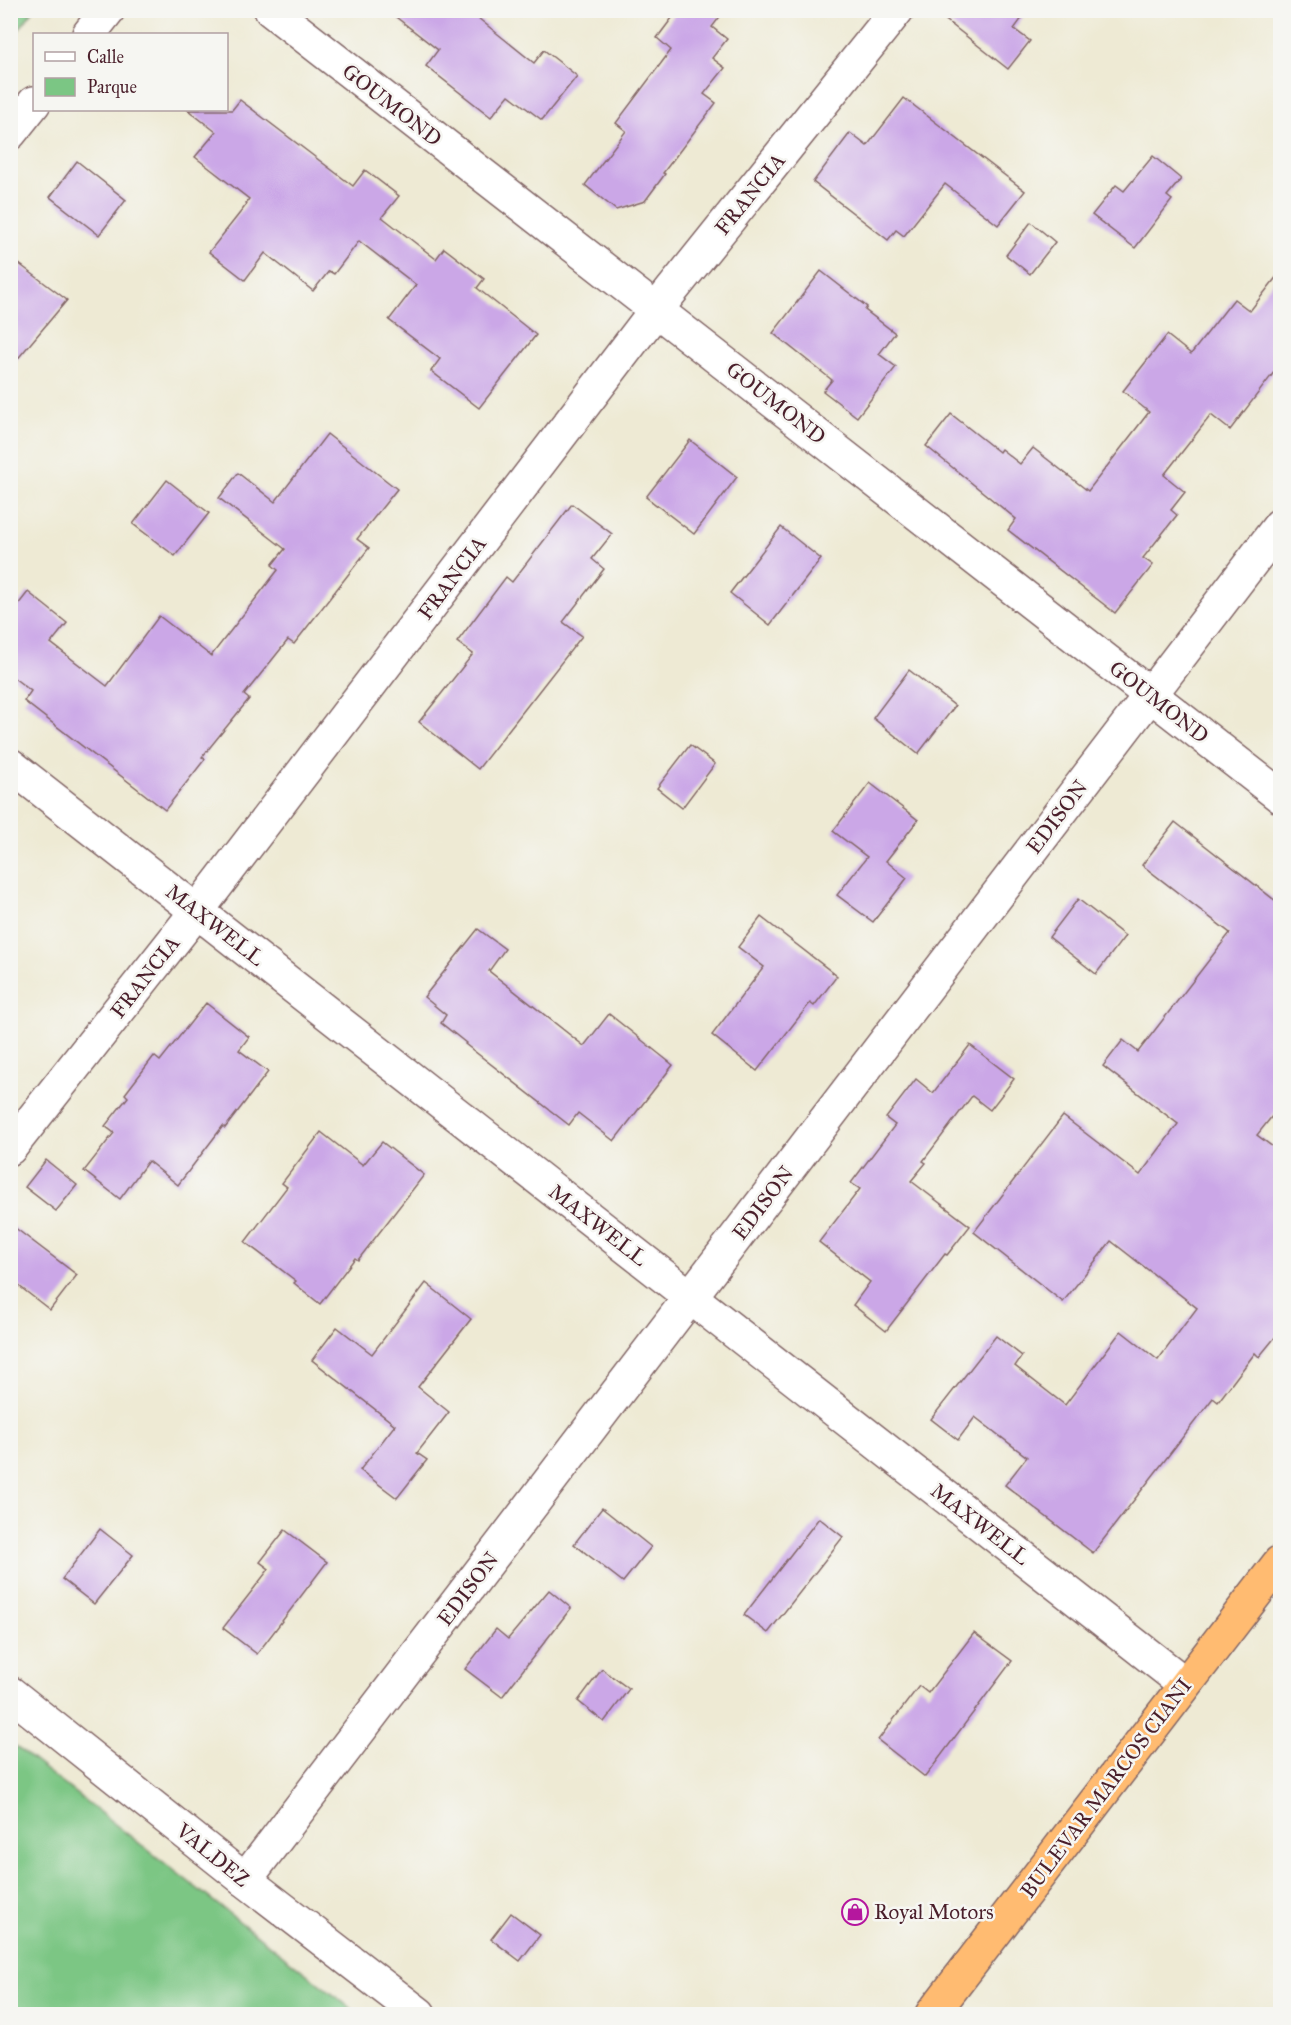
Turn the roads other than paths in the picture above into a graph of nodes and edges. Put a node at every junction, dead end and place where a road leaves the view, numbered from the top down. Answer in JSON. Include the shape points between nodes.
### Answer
{"nodes":[{"id":1,"x":108,"y":10,"type":"edge"},
{"id":2,"x":271,"y":10,"type":"edge"},
{"id":3,"x":897,"y":10,"type":"edge"},
{"id":4,"x":90,"y":33,"type":"edge"},
{"id":5,"x":33,"y":104,"type":"edge"},
{"id":6,"x":10,"y":133,"type":"edge"},
{"id":7,"x":656,"y":310,"type":"junction"},
{"id":8,"x":1281,"y":525,"type":"edge"},
{"id":9,"x":1150,"y":695,"type":"junction"},
{"id":10,"x":10,"y":765,"type":"edge"},
{"id":11,"x":1281,"y":796,"type":"edge"},
{"id":12,"x":197,"y":911,"type":"junction"},
{"id":13,"x":10,"y":1148,"type":"edge"},
{"id":14,"x":691,"y":1298,"type":"junction"},
{"id":15,"x":1281,"y":1562,"type":"edge"},
{"id":16,"x":1185,"y":1684,"type":"junction"},
{"id":17,"x":10,"y":1693,"type":"edge"},
{"id":18,"x":245,"y":1880,"type":"junction"},
{"id":19,"x":419,"y":2014,"type":"edge"},
{"id":20,"x":932,"y":2014,"type":"edge"}],
"edges":[{"from":1,"to":4,"type":"street"},
{"from":2,"to":7,"type":"street","name":"GOUMOND"},
{"from":3,"to":7,"type":"street","name":"FRANCIA"},
{"from":5,"to":6,"type":"street"},
{"from":7,"to":9,"type":"street","name":"GOUMOND"},
{"from":7,"to":12,"type":"street","name":"FRANCIA"},
{"from":8,"to":9,"type":"street","name":"EDISON"},
{"from":9,"to":11,"type":"street","name":"GOUMOND"},
{"from":9,"to":14,"type":"street","name":"EDISON"},
{"from":10,"to":12,"type":"street","name":"MAXWELL"},
{"from":12,"to":13,"type":"street","name":"FRANCIA"},
{"from":12,"to":14,"type":"street","name":"MAXWELL"},
{"from":14,"to":16,"type":"street","name":"MAXWELL"},
{"from":14,"to":18,"type":"street","name":"EDISON"},
{"from":15,"to":16,"type":"highway","name":"BULEVAR MARCOS CIANI"},
{"from":16,"to":20,"type":"highway","name":"BULEVAR MARCOS CIANI"},
{"from":17,"to":18,"type":"street","name":"VALDEZ"},
{"from":18,"to":19,"type":"street","name":"VALDEZ"}]}
